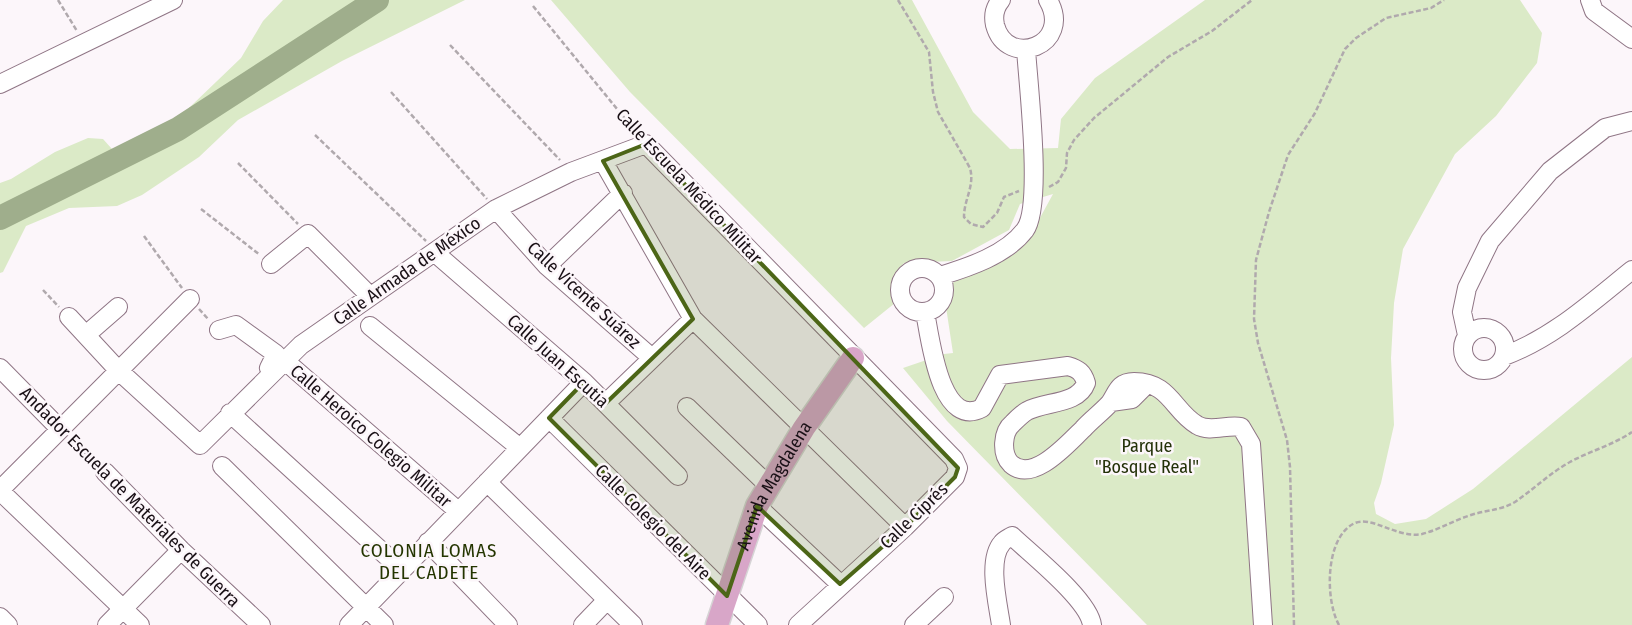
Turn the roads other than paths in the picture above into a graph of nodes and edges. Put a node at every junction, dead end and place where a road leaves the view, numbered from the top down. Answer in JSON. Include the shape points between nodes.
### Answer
{"nodes":[{"id":1,"x":173,"y":0,"type":"edge"},
{"id":2,"x":1048,"y":0,"type":"edge"},
{"id":3,"x":1590,"y":0,"type":"edge"},
{"id":4,"x":998,"y":1,"type":"edge"},
{"id":5,"x":1632,"y":39,"type":"edge"},
{"id":6,"x":1026,"y":49,"type":"junction"},
{"id":7,"x":0,"y":84,"type":"edge"},
{"id":8,"x":1632,"y":122,"type":"edge"},
{"id":9,"x":646,"y":144,"type":"joint"},
{"id":10,"x":604,"y":161,"type":"junction"},
{"id":11,"x":623,"y":193,"type":"junction"},
{"id":12,"x":496,"y":209,"type":"junction"},
{"id":13,"x":426,"y":243,"type":"junction"},
{"id":14,"x":271,"y":264,"type":"road end"},
{"id":15,"x":547,"y":266,"type":"junction"},
{"id":16,"x":1632,"y":270,"type":"edge"},
{"id":17,"x":940,"y":276,"type":"junction"},
{"id":18,"x":370,"y":296,"type":"junction"},
{"id":19,"x":190,"y":299,"type":"road end"},
{"id":20,"x":118,"y":307,"type":"dead end"},
{"id":21,"x":925,"y":312,"type":"junction"},
{"id":22,"x":69,"y":317,"type":"road end"},
{"id":23,"x":693,"y":319,"type":"junction"},
{"id":24,"x":370,"y":326,"type":"dead end"},
{"id":25,"x":219,"y":330,"type":"road end"},
{"id":26,"x":87,"y":334,"type":"junction"},
{"id":27,"x":1468,"y":335,"type":"junction"},
{"id":28,"x":1504,"y":356,"type":"junction"},
{"id":29,"x":652,"y":358,"type":"junction"},
{"id":30,"x":853,"y":358,"type":"junction"},
{"id":31,"x":278,"y":366,"type":"junction"},
{"id":32,"x":0,"y":368,"type":"edge"},
{"id":33,"x":119,"y":370,"type":"junction"},
{"id":34,"x":584,"y":382,"type":"junction"},
{"id":35,"x":606,"y":404,"type":"junction"},
{"id":36,"x":687,"y":407,"type":"dead end"},
{"id":37,"x":230,"y":413,"type":"junction"},
{"id":38,"x":549,"y":418,"type":"junction"},
{"id":39,"x":59,"y":428,"type":"junction"},
{"id":40,"x":804,"y":428,"type":"junction"},
{"id":41,"x":520,"y":448,"type":"junction"},
{"id":42,"x":222,"y":466,"type":"dead end"},
{"id":43,"x":105,"y":472,"type":"road end"},
{"id":44,"x":678,"y":476,"type":"dead end"},
{"id":45,"x":487,"y":482,"type":"junction"},
{"id":46,"x":768,"y":485,"type":"junction"},
{"id":47,"x":0,"y":490,"type":"edge"},
{"id":48,"x":757,"y":506,"type":"junction"},
{"id":49,"x":458,"y":511,"type":"junction"},
{"id":50,"x":905,"y":527,"type":"junction"},
{"id":51,"x":428,"y":542,"type":"junction"},
{"id":52,"x":181,"y":550,"type":"junction"},
{"id":53,"x":402,"y":570,"type":"junction"},
{"id":54,"x":840,"y":584,"type":"junction"},
{"id":55,"x":727,"y":596,"type":"junction"},
{"id":56,"x":944,"y":597,"type":"dead end"},
{"id":57,"x":607,"y":600,"type":"junction"},
{"id":58,"x":123,"y":608,"type":"junction"},
{"id":59,"x":367,"y":608,"type":"junction"},
{"id":60,"x":0,"y":617,"type":"edge"},
{"id":61,"x":8,"y":625,"type":"edge"},
{"id":62,"x":107,"y":625,"type":"edge"},
{"id":63,"x":140,"y":625,"type":"edge"},
{"id":64,"x":261,"y":625,"type":"edge"},
{"id":65,"x":349,"y":625,"type":"edge"},
{"id":66,"x":384,"y":625,"type":"edge"},
{"id":67,"x":508,"y":625,"type":"edge"},
{"id":68,"x":583,"y":625,"type":"edge"},
{"id":69,"x":633,"y":625,"type":"edge"},
{"id":70,"x":717,"y":625,"type":"edge"},
{"id":71,"x":758,"y":625,"type":"edge"},
{"id":72,"x":798,"y":625,"type":"edge"},
{"id":73,"x":914,"y":625,"type":"edge"},
{"id":74,"x":1001,"y":625,"type":"edge"},
{"id":75,"x":1092,"y":625,"type":"edge"},
{"id":76,"x":1263,"y":625,"type":"edge"}],
"edges":[{"from":1,"to":7,"type":"street"},
{"from":2,"to":6,"type":"street","via":[[1055,18],[1050,35],[1043,42]]},
{"from":3,"to":5,"type":"street","via":[[1594,11]]},
{"from":4,"to":6,"type":"street","via":[[994,22],[1001,38],[1017,48]]},
{"from":6,"to":17,"type":"street","via":[[1033,172],[1032,215],[1027,228],[1002,250]]},
{"from":8,"to":27,"type":"street","via":[[1605,128],[1550,171],[1490,241],[1467,288],[1462,312]]},
{"from":9,"to":10,"type":"street","name":"Calle Armada de México"},
{"from":9,"to":30,"type":"street","name":"Calle Escuela Médico Militar"},
{"from":10,"to":11,"type":"street"},
{"from":10,"to":12,"type":"street","name":"Calle Armada de México","via":[[571,172]]},
{"from":11,"to":15,"type":"street"},
{"from":11,"to":23,"type":"street"},
{"from":12,"to":13,"type":"street","name":"Calle Armada de México"},
{"from":12,"to":15,"type":"street","name":"Calle Vicente Suárez"},
{"from":13,"to":18,"type":"street","name":"Calle Armada de México","via":[[413,266]]},
{"from":13,"to":34,"type":"street","name":"Calle Juan Escutia"},
{"from":14,"to":18,"type":"street","via":[[308,234]]},
{"from":15,"to":29,"type":"street","name":"Calle Vicente Suárez"},
{"from":16,"to":28,"type":"street","via":[[1561,326]]},
{"from":17,"to":21,"type":"street","via":[[943,299]]},
{"from":17,"to":21,"type":"street","via":[[928,269],[914,269],[900,284],[900,297],[904,304],[910,310]]},
{"from":18,"to":31,"type":"street","name":"Calle Armada de México","via":[[300,345]]},
{"from":19,"to":33,"type":"street"},
{"from":20,"to":26,"type":"street"},
{"from":21,"to":76,"type":"street","via":[[940,383],[957,408],[967,412],[982,408],[1000,375],[1068,366],[1084,375],[1086,383],[1078,395],[1028,411],[1010,426],[1004,437],[1004,451],[1016,468],[1026,470],[1052,459],[1111,402],[1132,399],[1146,385],[1163,390],[1196,425],[1205,428],[1241,427],[1251,444]]},
{"from":22,"to":26,"type":"street"},
{"from":23,"to":29,"type":"street"},
{"from":23,"to":40,"type":"street"},
{"from":24,"to":41,"type":"street"},
{"from":25,"to":31,"type":"street","name":"Calle Heroico Colegio Militar","via":[[236,325],[276,354],[269,368]]},
{"from":26,"to":33,"type":"street"},
{"from":27,"to":28,"type":"street","via":[[1480,328],[1495,330],[1504,342]]},
{"from":27,"to":28,"type":"street","via":[[1463,354],[1470,366],[1490,370]]},
{"from":29,"to":35,"type":"street"},
{"from":30,"to":40,"type":"main road","name":"Avenida Magdalena"},
{"from":30,"to":50,"type":"street","name":"Calle Ciprés","via":[[954,459],[958,468],[955,477]]},
{"from":31,"to":37,"type":"street","name":"Calle Armada de México"},
{"from":31,"to":49,"type":"street","name":"Calle Heroico Colegio Militar"},
{"from":32,"to":39,"type":"street","name":"Andador Escuela de Materiales de Guerra"},
{"from":33,"to":37,"type":"street","name":"Calle Armada de México","via":[[200,445]]},
{"from":33,"to":39,"type":"street"},
{"from":34,"to":35,"type":"street","name":"Calle Juan Escutia"},
{"from":34,"to":38,"type":"street"},
{"from":35,"to":44,"type":"street","name":"Calle Juan Escutia"},
{"from":36,"to":46,"type":"street"},
{"from":37,"to":53,"type":"street"},
{"from":38,"to":41,"type":"street"},
{"from":38,"to":55,"type":"street","name":"Calle Colegio del Aire"},
{"from":39,"to":47,"type":"street"},
{"from":40,"to":46,"type":"main road","name":"Avenida Magdalena"},
{"from":40,"to":50,"type":"street"},
{"from":41,"to":45,"type":"street"},
{"from":42,"to":59,"type":"street"},
{"from":43,"to":52,"type":"street","name":"Andador Escuela de Materiales de Guerra"},
{"from":45,"to":49,"type":"street"},
{"from":45,"to":57,"type":"street"},
{"from":46,"to":48,"type":"main road","name":"Avenida Magdalena"},
{"from":47,"to":58,"type":"street"},
{"from":48,"to":54,"type":"street"},
{"from":48,"to":55,"type":"main road","name":"Avenida Magdalena"},
{"from":49,"to":51,"type":"street"},
{"from":50,"to":54,"type":"street","name":"Calle Ciprés"},
{"from":51,"to":53,"type":"street"},
{"from":51,"to":67,"type":"street"},
{"from":52,"to":58,"type":"street"},
{"from":52,"to":64,"type":"street","name":"Andador Escuela de Materiales de Guerra"},
{"from":53,"to":59,"type":"street"},
{"from":54,"to":72,"type":"street","name":"Calle Ciprés"},
{"from":55,"to":70,"type":"main road","name":"Avenida Magdalena"},
{"from":55,"to":71,"type":"street","name":"Calle Colegio del Aire"},
{"from":56,"to":73,"type":"street"},
{"from":57,"to":68,"type":"street"},
{"from":57,"to":69,"type":"street"},
{"from":58,"to":62,"type":"street"},
{"from":58,"to":63,"type":"street"},
{"from":59,"to":65,"type":"street"},
{"from":59,"to":66,"type":"street"},
{"from":60,"to":61,"type":"street"},
{"from":74,"to":75,"type":"street","via":[[994,571],[996,554],[1002,542],[1012,536],[1081,601]]}]}
